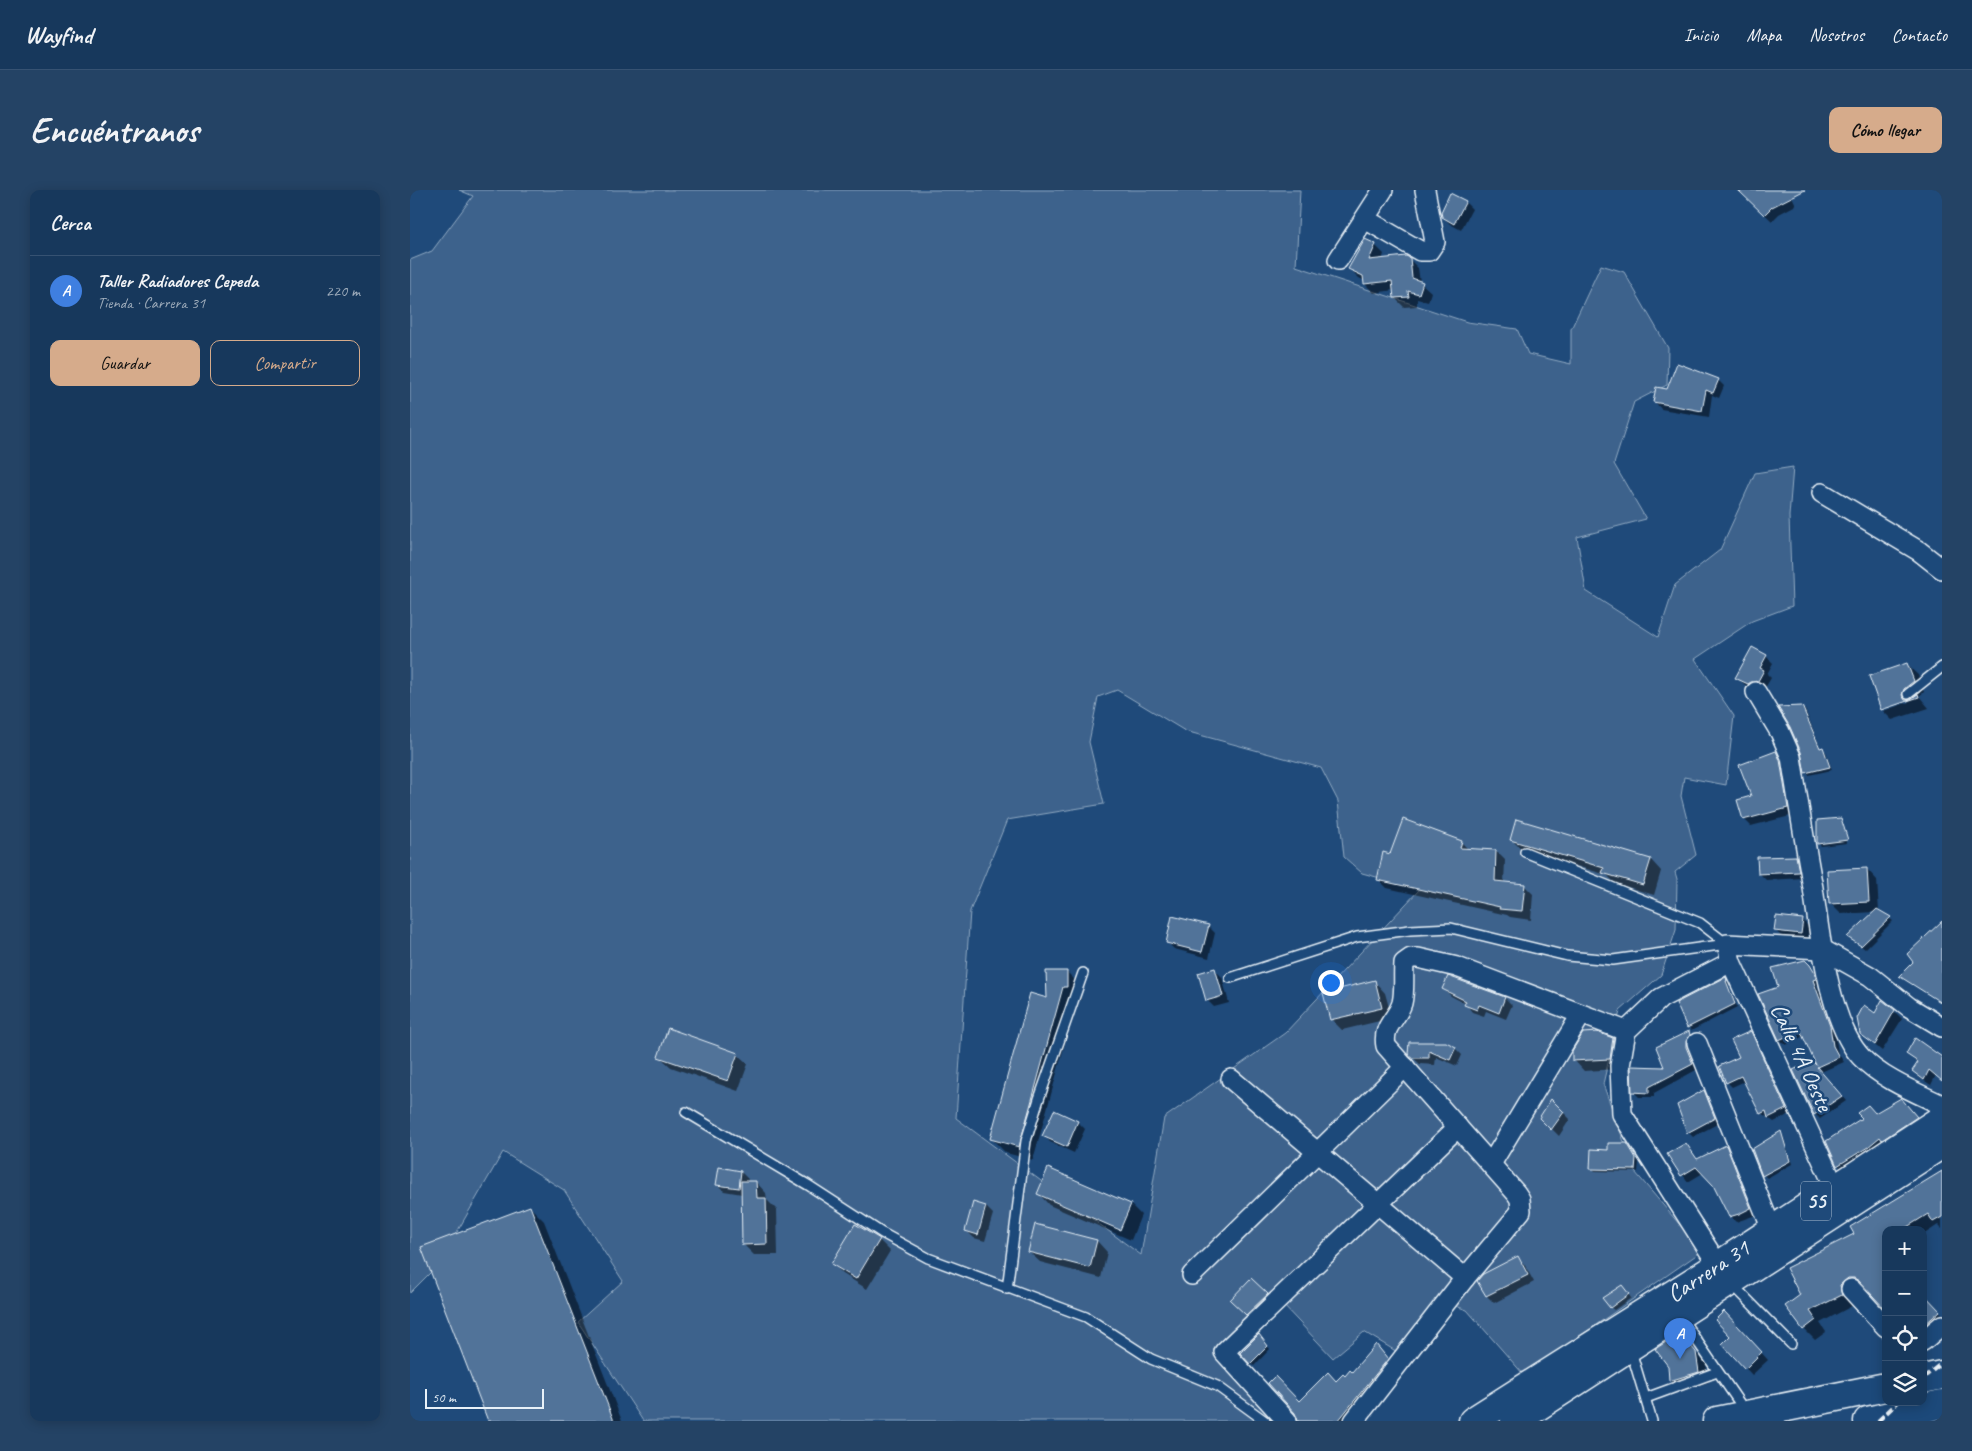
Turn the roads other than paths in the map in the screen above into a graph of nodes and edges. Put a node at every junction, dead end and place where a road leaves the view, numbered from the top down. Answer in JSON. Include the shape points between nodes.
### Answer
{"nodes":[{"id":1,"x":1383,"y":190,"type":"edge"},
{"id":2,"x":1425,"y":190,"type":"edge"},
{"id":3,"x":1365,"y":219,"type":"junction"},
{"id":4,"x":1338,"y":260,"type":"dead end"},
{"id":5,"x":1822,"y":493,"type":"dead end"},
{"id":6,"x":1942,"y":569,"type":"edge"},
{"id":7,"x":1942,"y":667,"type":"edge"},
{"id":8,"x":1756,"y":692,"type":"dead end"},
{"id":9,"x":1908,"y":694,"type":"dead end"},
{"id":10,"x":1525,"y":852,"type":"dead end"},
{"id":11,"x":1822,"y":949,"type":"junction"},
{"id":12,"x":1729,"y":953,"type":"junction"},
{"id":13,"x":1083,"y":973,"type":"dead end"},
{"id":14,"x":1230,"y":978,"type":"dead end"},
{"id":15,"x":1581,"y":1015,"type":"junction"},
{"id":16,"x":1942,"y":1027,"type":"edge"},
{"id":17,"x":1626,"y":1031,"type":"junction"},
{"id":18,"x":1697,"y":1044,"type":"dead end"},
{"id":19,"x":1405,"y":1067,"type":"junction"},
{"id":20,"x":1232,"y":1079,"type":"dead end"},
{"id":21,"x":1942,"y":1106,"type":"edge"},
{"id":22,"x":686,"y":1112,"type":"dead end"},
{"id":23,"x":1942,"y":1118,"type":"edge"},
{"id":24,"x":1458,"y":1127,"type":"junction"},
{"id":25,"x":1942,"y":1144,"type":"edge"},
{"id":26,"x":1318,"y":1152,"type":"junction"},
{"id":27,"x":1491,"y":1164,"type":"junction"},
{"id":28,"x":1835,"y":1188,"type":"junction"},
{"id":29,"x":1378,"y":1203,"type":"junction"},
{"id":30,"x":1772,"y":1230,"type":"junction"},
{"id":31,"x":1723,"y":1273,"type":"junction"},
{"id":32,"x":1192,"y":1275,"type":"dead end"},
{"id":33,"x":1465,"y":1278,"type":"junction"},
{"id":34,"x":1007,"y":1288,"type":"junction"},
{"id":35,"x":1850,"y":1288,"type":"dead end"},
{"id":36,"x":1684,"y":1299,"type":"junction"},
{"id":37,"x":1882,"y":1323,"type":"edge"},
{"id":38,"x":1942,"y":1325,"type":"edge"},
{"id":39,"x":1927,"y":1338,"type":"edge"},
{"id":40,"x":1790,"y":1344,"type":"dead end"},
{"id":41,"x":1630,"y":1346,"type":"junction"},
{"id":42,"x":1717,"y":1372,"type":"junction"},
{"id":43,"x":1882,"y":1388,"type":"edge"},
{"id":44,"x":1646,"y":1398,"type":"junction"},
{"id":45,"x":1900,"y":1406,"type":"edge"},
{"id":46,"x":1750,"y":1418,"type":"edge"},
{"id":47,"x":1265,"y":1421,"type":"edge"},
{"id":48,"x":1287,"y":1421,"type":"edge"},
{"id":49,"x":1354,"y":1421,"type":"edge"},
{"id":50,"x":1473,"y":1421,"type":"edge"},
{"id":51,"x":1515,"y":1421,"type":"edge"},
{"id":52,"x":1652,"y":1421,"type":"edge"},
{"id":53,"x":1717,"y":1421,"type":"edge"},
{"id":54,"x":1868,"y":1421,"type":"edge"}],
"edges":[{"from":1,"to":3,"type":"street"},
{"from":2,"to":3,"type":"street","via":[[1435,242],[1429,251],[1420,252]]},
{"from":3,"to":4,"type":"street"},
{"from":5,"to":6,"type":"street","via":[[1919,551]]},
{"from":7,"to":9,"type":"lane"},
{"from":8,"to":11,"type":"street","via":[[1791,757]]},
{"from":10,"to":12,"type":"lane","via":[[1700,923]]},
{"from":11,"to":12,"type":"street"},
{"from":11,"to":16,"type":"street","via":[[1870,976],[1909,1007]]},
{"from":11,"to":21,"type":"street","via":[[1846,1038],[1862,1058],[1888,1077]]},
{"from":12,"to":14,"type":"lane","via":[[1614,960],[1568,956],[1451,928],[1410,930],[1357,937]]},
{"from":12,"to":17,"type":"street","via":[[1661,998]]},
{"from":12,"to":28,"type":"street","name":"Calle 4A Oeste"},
{"from":13,"to":34,"type":"lane","via":[[1026,1142]]},
{"from":15,"to":17,"type":"street"},
{"from":15,"to":19,"type":"street","via":[[1457,967],[1411,958],[1404,963],[1402,1004],[1384,1036],[1386,1046]]},
{"from":15,"to":27,"type":"street"},
{"from":17,"to":31,"type":"street","via":[[1620,1066],[1622,1114]]},
{"from":18,"to":30,"type":"street"},
{"from":19,"to":24,"type":"street"},
{"from":19,"to":26,"type":"street"},
{"from":20,"to":26,"type":"street"},
{"from":22,"to":34,"type":"lane","via":[[882,1233],[928,1258]]},
{"from":23,"to":28,"type":"highway","name":"Carrera 31","number":"55"},
{"from":24,"to":27,"type":"street"},
{"from":24,"to":29,"type":"street"},
{"from":25,"to":31,"type":"highway","name":"Carrera 31","number":"55"},
{"from":26,"to":29,"type":"street"},
{"from":26,"to":32,"type":"street"},
{"from":27,"to":33,"type":"street","via":[[1520,1199],[1521,1211]]},
{"from":28,"to":30,"type":"highway","name":"Carrera 31","number":"55"},
{"from":29,"to":33,"type":"street"},
{"from":29,"to":48,"type":"street","via":[[1224,1352]]},
{"from":30,"to":31,"type":"highway","name":"Carrera 31","number":"55"},
{"from":31,"to":36,"type":"highway","name":"Carrera 31","number":"55"},
{"from":31,"to":40,"type":"lane"},
{"from":33,"to":49,"type":"street"},
{"from":34,"to":47,"type":"lane","via":[[1086,1318],[1151,1359],[1217,1386]]},
{"from":35,"to":37,"type":"street"},
{"from":36,"to":41,"type":"highway","name":"Carrera 31","number":"55"},
{"from":36,"to":42,"type":"lane"},
{"from":36,"to":50,"type":"highway","name":"Carrera 31","number":"55"},
{"from":38,"to":39,"type":"street"},
{"from":41,"to":44,"type":"lane"},
{"from":41,"to":51,"type":"highway","name":"Carrera 31","number":"55"},
{"from":42,"to":44,"type":"lane"},
{"from":42,"to":46,"type":"lane"},
{"from":43,"to":46,"type":"highway"},
{"from":44,"to":52,"type":"lane"},
{"from":45,"to":54,"type":"highway"},
{"from":46,"to":53,"type":"highway"}]}
